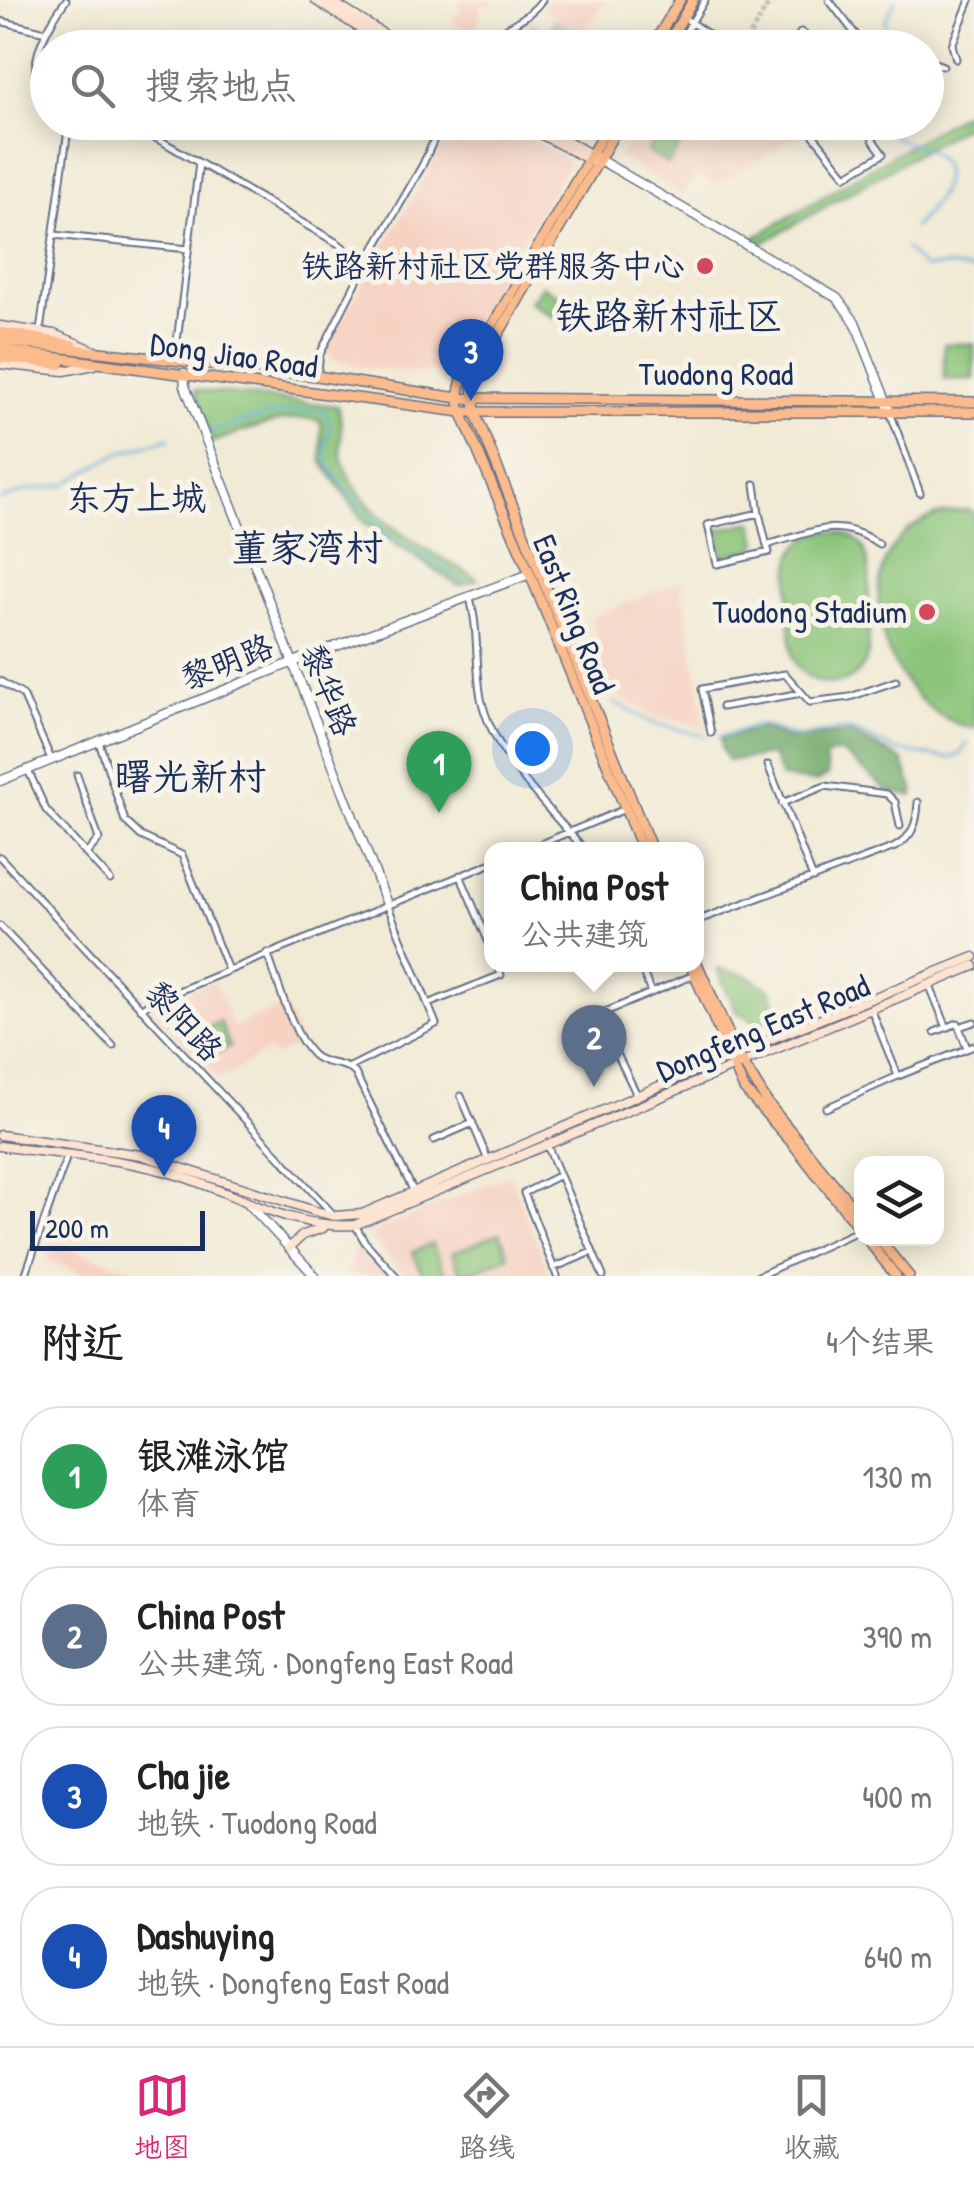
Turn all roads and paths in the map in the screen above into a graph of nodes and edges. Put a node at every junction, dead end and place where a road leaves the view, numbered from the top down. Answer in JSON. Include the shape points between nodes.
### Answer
{"nodes":[{"id":1,"x":66,"y":0,"type":"edge"},
{"id":2,"x":314,"y":0,"type":"edge"},
{"id":3,"x":328,"y":0,"type":"edge"},
{"id":4,"x":542,"y":0,"type":"edge"},
{"id":5,"x":680,"y":0,"type":"edge"},
{"id":6,"x":693,"y":0,"type":"edge"},
{"id":7,"x":705,"y":0,"type":"edge"},
{"id":8,"x":829,"y":0,"type":"edge"},
{"id":9,"x":970,"y":0,"type":"edge"},
{"id":10,"x":687,"y":20,"type":"junction"},
{"id":11,"x":0,"y":21,"type":"edge"},
{"id":12,"x":38,"y":30,"type":"edge"},
{"id":13,"x":47,"y":30,"type":"edge"},
{"id":14,"x":362,"y":30,"type":"edge"},
{"id":15,"x":377,"y":30,"type":"edge"},
{"id":16,"x":499,"y":30,"type":"edge"},
{"id":17,"x":662,"y":30,"type":"edge"},
{"id":18,"x":679,"y":30,"type":"edge"},
{"id":19,"x":684,"y":30,"type":"edge"},
{"id":20,"x":702,"y":30,"type":"edge"},
{"id":21,"x":852,"y":30,"type":"edge"},
{"id":22,"x":956,"y":59,"type":"dead end"},
{"id":23,"x":67,"y":140,"type":"edge"},
{"id":24,"x":157,"y":140,"type":"edge"},
{"id":25,"x":434,"y":140,"type":"edge"},
{"id":26,"x":554,"y":140,"type":"edge"},
{"id":27,"x":564,"y":140,"type":"edge"},
{"id":28,"x":603,"y":140,"type":"edge"},
{"id":29,"x":609,"y":140,"type":"edge"},
{"id":30,"x":817,"y":140,"type":"edge"},
{"id":31,"x":873,"y":140,"type":"edge"},
{"id":32,"x":595,"y":160,"type":"junction"},
{"id":33,"x":199,"y":163,"type":"junction"},
{"id":34,"x":54,"y":235,"type":"junction"},
{"id":35,"x":188,"y":250,"type":"junction"},
{"id":36,"x":364,"y":265,"type":"junction"},
{"id":37,"x":0,"y":330,"type":"edge"},
{"id":38,"x":40,"y":331,"type":"junction"},
{"id":39,"x":23,"y":336,"type":"joint"},
{"id":40,"x":0,"y":341,"type":"edge"},
{"id":41,"x":0,"y":350,"type":"edge"},
{"id":42,"x":109,"y":358,"type":"junction"},
{"id":43,"x":175,"y":359,"type":"junction"},
{"id":44,"x":0,"y":361,"type":"edge"},
{"id":45,"x":60,"y":364,"type":"joint"},
{"id":46,"x":184,"y":373,"type":"junction"},
{"id":47,"x":318,"y":376,"type":"junction"},
{"id":48,"x":458,"y":398,"type":"junction"},
{"id":49,"x":473,"y":399,"type":"junction"},
{"id":50,"x":974,"y":402,"type":"edge"},
{"id":51,"x":886,"y":404,"type":"junction"},
{"id":52,"x":461,"y":412,"type":"junction"},
{"id":53,"x":475,"y":412,"type":"junction"},
{"id":54,"x":974,"y":412,"type":"edge"},
{"id":55,"x":755,"y":484,"type":"dead end"},
{"id":56,"x":920,"y":493,"type":"dead end"},
{"id":57,"x":760,"y":513,"type":"junction"},
{"id":58,"x":879,"y":544,"type":"dead end"},
{"id":59,"x":767,"y":546,"type":"junction"},
{"id":60,"x":530,"y":574,"type":"junction"},
{"id":61,"x":469,"y":597,"type":"junction"},
{"id":62,"x":292,"y":663,"type":"junction"},
{"id":63,"x":0,"y":681,"type":"edge"},
{"id":64,"x":896,"y":681,"type":"dead end"},
{"id":65,"x":802,"y":693,"type":"junction"},
{"id":66,"x":722,"y":707,"type":"dead end"},
{"id":67,"x":712,"y":733,"type":"dead end"},
{"id":68,"x":98,"y":739,"type":"junction"},
{"id":69,"x":51,"y":758,"type":"junction"},
{"id":70,"x":768,"y":766,"type":"dead end"},
{"id":71,"x":28,"y":770,"type":"junction"},
{"id":72,"x":76,"y":775,"type":"dead end"},
{"id":73,"x":0,"y":781,"type":"edge"},
{"id":74,"x":782,"y":802,"type":"junction"},
{"id":75,"x":918,"y":802,"type":"dead end"},
{"id":76,"x":626,"y":809,"type":"junction"},
{"id":77,"x":900,"y":826,"type":"dead end"},
{"id":78,"x":570,"y":832,"type":"junction"},
{"id":79,"x":546,"y":842,"type":"edge"},
{"id":80,"x":578,"y":842,"type":"edge"},
{"id":81,"x":639,"y":842,"type":"edge"},
{"id":82,"x":649,"y":842,"type":"edge"},
{"id":83,"x":86,"y":854,"type":"junction"},
{"id":84,"x":0,"y":857,"type":"edge"},
{"id":85,"x":484,"y":866,"type":"edge"},
{"id":86,"x":460,"y":875,"type":"junction"},
{"id":87,"x":812,"y":878,"type":"junction"},
{"id":88,"x":110,"y":880,"type":"dead end"},
{"id":89,"x":387,"y":904,"type":"junction"},
{"id":90,"x":704,"y":918,"type":"edge"},
{"id":91,"x":0,"y":926,"type":"edge"},
{"id":92,"x":484,"y":931,"type":"edge"},
{"id":93,"x":268,"y":954,"type":"junction"},
{"id":94,"x":974,"y":956,"type":"edge"},
{"id":95,"x":974,"y":966,"type":"edge"},
{"id":96,"x":228,"y":970,"type":"junction"},
{"id":97,"x":501,"y":972,"type":"edge"},
{"id":98,"x":643,"y":972,"type":"edge"},
{"id":99,"x":693,"y":972,"type":"edge"},
{"id":100,"x":700,"y":972,"type":"edge"},
{"id":101,"x":694,"y":975,"type":"junction"},
{"id":102,"x":929,"y":984,"type":"junction"},
{"id":103,"x":652,"y":993,"type":"junction"},
{"id":104,"x":428,"y":1004,"type":"junction"},
{"id":105,"x":141,"y":1009,"type":"junction"},
{"id":106,"x":871,"y":1009,"type":"junction"},
{"id":107,"x":974,"y":1022,"type":"edge"},
{"id":108,"x":947,"y":1028,"type":"junction"},
{"id":109,"x":959,"y":1028,"type":"junction"},
{"id":110,"x":935,"y":1032,"type":"dead end"},
{"id":111,"x":113,"y":1046,"type":"dead end"},
{"id":112,"x":971,"y":1048,"type":"edge"},
{"id":113,"x":732,"y":1059,"type":"junction"},
{"id":114,"x":743,"y":1063,"type":"junction"},
{"id":115,"x":350,"y":1067,"type":"junction"},
{"id":116,"x":898,"y":1076,"type":"junction"},
{"id":117,"x":461,"y":1096,"type":"dead end"},
{"id":118,"x":638,"y":1097,"type":"junction"},
{"id":119,"x":826,"y":1108,"type":"dead end"},
{"id":120,"x":473,"y":1123,"type":"junction"},
{"id":121,"x":0,"y":1135,"type":"edge"},
{"id":122,"x":434,"y":1140,"type":"dead end"},
{"id":123,"x":548,"y":1145,"type":"junction"},
{"id":124,"x":0,"y":1146,"type":"edge"},
{"id":125,"x":67,"y":1156,"type":"junction"},
{"id":126,"x":488,"y":1160,"type":"junction"},
{"id":127,"x":560,"y":1175,"type":"junction"},
{"id":128,"x":414,"y":1192,"type":"junction"},
{"id":129,"x":246,"y":1201,"type":"junction"},
{"id":130,"x":854,"y":1208,"type":"edge"},
{"id":131,"x":335,"y":1216,"type":"junction"},
{"id":132,"x":854,"y":1224,"type":"edge"},
{"id":133,"x":328,"y":1226,"type":"junction"},
{"id":134,"x":355,"y":1226,"type":"junction"},
{"id":135,"x":854,"y":1237,"type":"edge"},
{"id":136,"x":872,"y":1246,"type":"edge"},
{"id":137,"x":884,"y":1246,"type":"edge"},
{"id":138,"x":289,"y":1248,"type":"junction"},
{"id":139,"x":592,"y":1252,"type":"junction"},
{"id":140,"x":555,"y":1272,"type":"edge"},
{"id":141,"x":26,"y":1276,"type":"edge"},
{"id":142,"x":315,"y":1276,"type":"edge"},
{"id":143,"x":396,"y":1276,"type":"edge"},
{"id":144,"x":602,"y":1276,"type":"edge"},
{"id":145,"x":758,"y":1276,"type":"edge"},
{"id":146,"x":896,"y":1276,"type":"edge"},
{"id":147,"x":908,"y":1276,"type":"edge"}],
"edges":[{"from":1,"to":13,"type":"street"},
{"from":2,"to":14,"type":"main road"},
{"from":3,"to":15,"type":"main road"},
{"from":4,"to":16,"type":"street","via":[[532,14]]},
{"from":5,"to":17,"type":"main road"},
{"from":6,"to":10,"type":"main road"},
{"from":7,"to":10,"type":"street"},
{"from":8,"to":21,"type":"street"},
{"from":9,"to":22,"type":"street","via":[[952,45]]},
{"from":10,"to":18,"type":"main road"},
{"from":10,"to":19,"type":"street"},
{"from":10,"to":20,"type":"street"},
{"from":11,"to":12,"type":"street"},
{"from":23,"to":34,"type":"street"},
{"from":24,"to":33,"type":"street"},
{"from":25,"to":36,"type":"street"},
{"from":26,"to":32,"type":"main road"},
{"from":27,"to":32,"type":"main road"},
{"from":28,"to":32,"type":"main road"},
{"from":29,"to":32,"type":"main road"},
{"from":30,"to":31,"type":"street","via":[[846,176],[883,154]]},
{"from":32,"to":48,"type":"main road","via":[[462,378]]},
{"from":32,"to":49,"type":"main road","via":[[476,372]]},
{"from":32,"to":51,"type":"street","via":[[837,298],[856,322]]},
{"from":33,"to":35,"type":"street"},
{"from":33,"to":36,"type":"street"},
{"from":34,"to":35,"type":"street"},
{"from":34,"to":38,"type":"street"},
{"from":35,"to":43,"type":"street"},
{"from":36,"to":47,"type":"street","via":[[320,354]]},
{"from":37,"to":38,"type":"main road"},
{"from":37,"to":39,"type":"highway"},
{"from":38,"to":42,"type":"main road"},
{"from":39,"to":42,"type":"main road"},
{"from":40,"to":42,"type":"main road","name":"Dong Jiao Road"},
{"from":41,"to":42,"type":"main road","name":"Dong Jiao Road"},
{"from":42,"to":43,"type":"main road","name":"Dong Jiao Road"},
{"from":42,"to":44,"type":"main road","via":[[64,371]]},
{"from":42,"to":45,"type":"main road"},
{"from":42,"to":46,"type":"main road","name":"Dong Jiao Road"},
{"from":43,"to":47,"type":"main road","name":"Dong Jiao Road"},
{"from":44,"to":45,"type":"highway"},
{"from":46,"to":52,"type":"main road","name":"Dong Jiao Road"},
{"from":46,"to":62,"type":"street","name":"黎华路"},
{"from":47,"to":48,"type":"main road","name":"Dong Jiao Road"},
{"from":48,"to":49,"type":"main road","name":"Tuodong Road"},
{"from":48,"to":52,"type":"main road","name":"East Ring Road"},
{"from":49,"to":51,"type":"main road","name":"Tuodong Road"},
{"from":49,"to":53,"type":"main road","name":"East Ring Road"},
{"from":50,"to":51,"type":"main road","name":"Tuodong Road"},
{"from":51,"to":53,"type":"main road","name":"Tuodong Road"},
{"from":51,"to":54,"type":"main road","name":"Tuodong Road"},
{"from":51,"to":56,"type":"street"},
{"from":52,"to":53,"type":"main road","name":"Tuodong Road"},
{"from":52,"to":60,"type":"main road","name":"East Ring Road"},
{"from":53,"to":82,"type":"main road","name":"East Ring Road"},
{"from":55,"to":57,"type":"street"},
{"from":57,"to":59,"type":"street"},
{"from":57,"to":59,"type":"street","via":[[708,525],[716,564],[768,552]]},
{"from":58,"to":59,"type":"street","via":[[833,526]]},
{"from":60,"to":61,"type":"street","name":"黎明路"},
{"from":60,"to":76,"type":"main road","name":"East Ring Road"},
{"from":61,"to":62,"type":"street","name":"黎明路"},
{"from":61,"to":78,"type":"street","via":[[487,720],[502,749]]},
{"from":62,"to":68,"type":"street","name":"黎明路"},
{"from":62,"to":89,"type":"street","name":"黎华路"},
{"from":63,"to":69,"type":"street","via":[[23,695]]},
{"from":64,"to":65,"type":"street","via":[[850,697],[810,702]]},
{"from":65,"to":66,"type":"street"},
{"from":65,"to":67,"type":"street","via":[[785,674],[702,689]]},
{"from":68,"to":69,"type":"street","name":"黎明路"},
{"from":68,"to":96,"type":"street","via":[[126,821],[182,856]]},
{"from":69,"to":71,"type":"street","name":"黎明路"},
{"from":70,"to":74,"type":"street"},
{"from":71,"to":73,"type":"street","name":"黎明路"},
{"from":71,"to":83,"type":"street","via":[[46,810]]},
{"from":72,"to":83,"type":"street","via":[[99,839]]},
{"from":74,"to":77,"type":"street","via":[[825,786],[887,794]]},
{"from":74,"to":87,"type":"street"},
{"from":75,"to":87,"type":"street","via":[[915,827],[904,842]]},
{"from":76,"to":78,"type":"street"},
{"from":76,"to":81,"type":"main road","name":"East Ring Road"},
{"from":78,"to":79,"type":"street"},
{"from":78,"to":80,"type":"street"},
{"from":83,"to":88,"type":"street"},
{"from":84,"to":105,"type":"street","name":"黎阳路"},
{"from":85,"to":86,"type":"street"},
{"from":86,"to":89,"type":"street"},
{"from":86,"to":92,"type":"street"},
{"from":87,"to":90,"type":"street"},
{"from":89,"to":93,"type":"street"},
{"from":89,"to":104,"type":"street","name":"黎华路"},
{"from":91,"to":111,"type":"street"},
{"from":93,"to":96,"type":"street"},
{"from":93,"to":115,"type":"street","via":[[307,1047],[320,1060]]},
{"from":94,"to":113,"type":"main road","name":"Dongfeng East Road"},
{"from":95,"to":102,"type":"main road","name":"Dongfeng East Road"},
{"from":96,"to":105,"type":"street"},
{"from":97,"to":104,"type":"street"},
{"from":98,"to":103,"type":"street"},
{"from":99,"to":101,"type":"main road"},
{"from":100,"to":113,"type":"main road"},
{"from":101,"to":103,"type":"street"},
{"from":101,"to":113,"type":"main road"},
{"from":102,"to":106,"type":"main road","name":"Dongfeng East Road"},
{"from":102,"to":108,"type":"street"},
{"from":103,"to":118,"type":"street","via":[[598,1016]]},
{"from":104,"to":115,"type":"street","name":"黎华路","via":[[436,1024]]},
{"from":105,"to":131,"type":"street","name":"黎阳路"},
{"from":106,"to":114,"type":"main road","name":"Dongfeng East Road"},
{"from":106,"to":116,"type":"street"},
{"from":107,"to":109,"type":"street"},
{"from":108,"to":109,"type":"street"},
{"from":108,"to":110,"type":"street"},
{"from":109,"to":112,"type":"street"},
{"from":112,"to":116,"type":"street"},
{"from":113,"to":114,"type":"main road"},
{"from":113,"to":118,"type":"main road","name":"Dongfeng East Road"},
{"from":113,"to":123,"type":"main road","name":"Dongfeng East Road"},
{"from":113,"to":132,"type":"main road","via":[[744,1089]]},
{"from":114,"to":130,"type":"main road"},
{"from":115,"to":128,"type":"street"},
{"from":116,"to":119,"type":"street"},
{"from":117,"to":120,"type":"street"},
{"from":118,"to":126,"type":"main road","name":"Dongfeng East Road"},
{"from":120,"to":122,"type":"street"},
{"from":120,"to":126,"type":"street"},
{"from":121,"to":131,"type":"main road","via":[[141,1155]]},
{"from":123,"to":127,"type":"street"},
{"from":123,"to":134,"type":"main road","name":"Dongfeng East Road"},
{"from":124,"to":125,"type":"main road","name":"Dongfeng East Road"},
{"from":125,"to":129,"type":"main road","name":"Dongfeng East Road","via":[[157,1170]]},
{"from":125,"to":141,"type":"street"},
{"from":126,"to":128,"type":"main road","name":"Dongfeng East Road"},
{"from":127,"to":139,"type":"street"},
{"from":127,"to":140,"type":"street","via":[[524,1192]]},
{"from":128,"to":131,"type":"main road","name":"Dongfeng East Road","via":[[362,1214]]},
{"from":129,"to":133,"type":"main road","name":"Dongfeng East Road"},
{"from":129,"to":138,"type":"street"},
{"from":133,"to":134,"type":"main road","name":"Dongfeng East Road"},
{"from":133,"to":138,"type":"main road","via":[[303,1234]]},
{"from":134,"to":143,"type":"street"},
{"from":135,"to":145,"type":"street"},
{"from":136,"to":146,"type":"main road"},
{"from":137,"to":147,"type":"main road"},
{"from":138,"to":142,"type":"street"},
{"from":139,"to":140,"type":"street"},
{"from":139,"to":144,"type":"street"}]}
